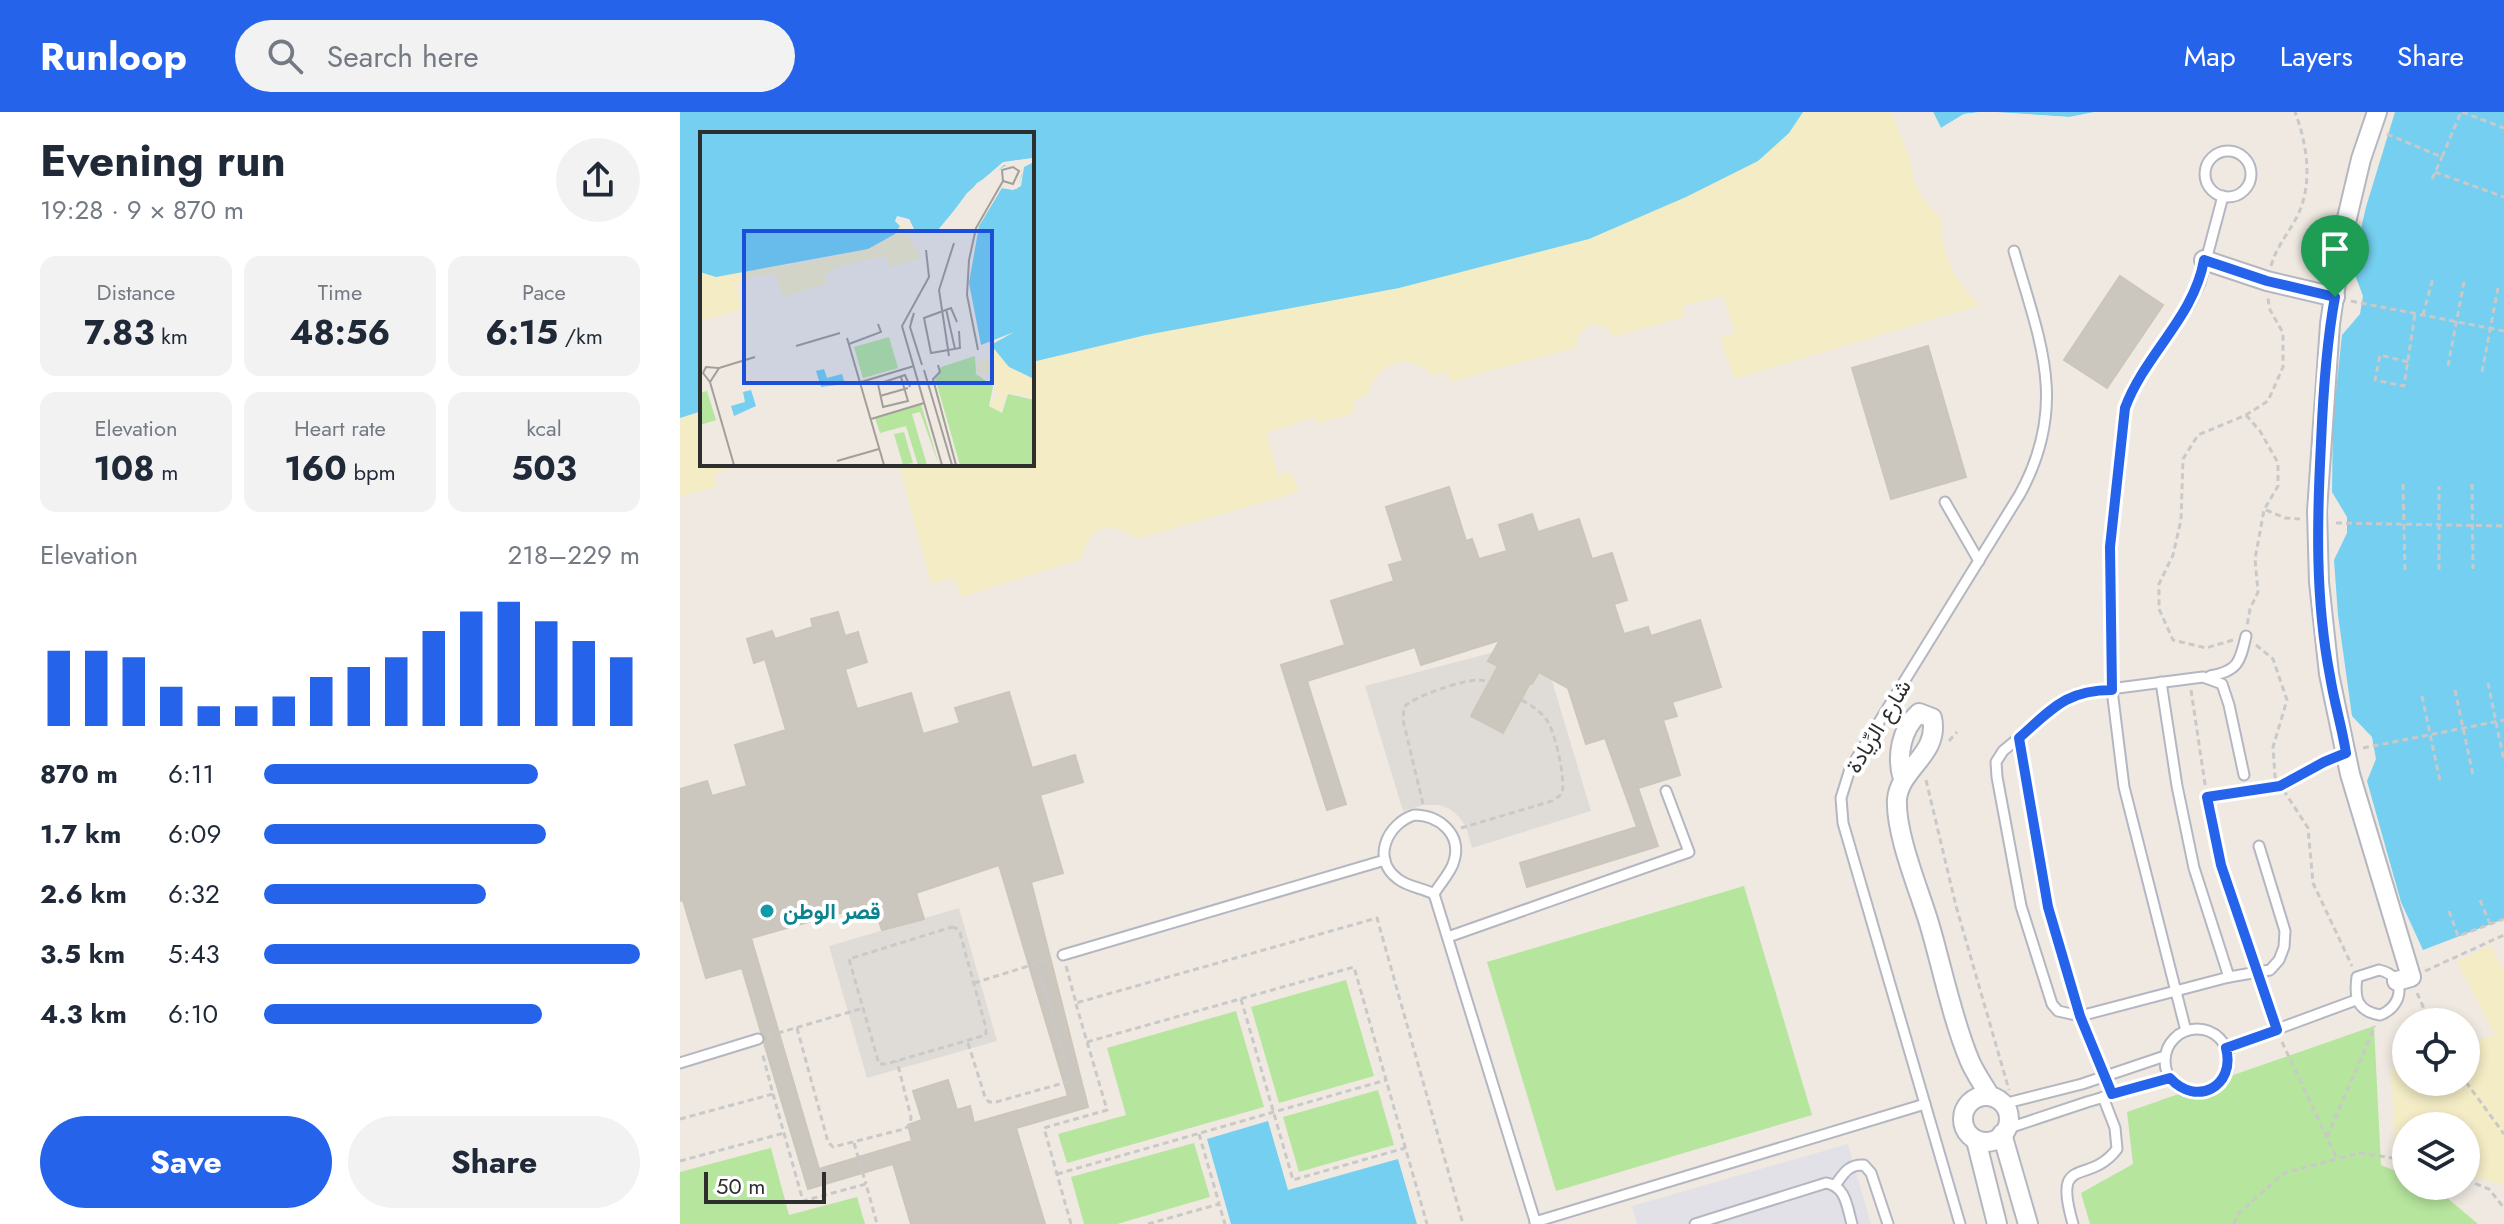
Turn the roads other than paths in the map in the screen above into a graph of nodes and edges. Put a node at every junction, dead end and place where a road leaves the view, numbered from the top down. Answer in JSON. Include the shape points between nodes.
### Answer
{"nodes":[{"id":1,"x":2377,"y":112,"type":"edge"},
{"id":2,"x":2223,"y":196,"type":"junction"},
{"id":3,"x":2014,"y":251,"type":"dead end"},
{"id":4,"x":2204,"y":260,"type":"junction"},
{"id":5,"x":2335,"y":297,"type":"junction"},
{"id":6,"x":1945,"y":502,"type":"dead end"},
{"id":7,"x":1979,"y":561,"type":"junction"},
{"id":8,"x":2246,"y":636,"type":"road end"},
{"id":9,"x":2203,"y":677,"type":"junction"},
{"id":10,"x":2161,"y":682,"type":"junction"},
{"id":11,"x":2112,"y":690,"type":"junction"},
{"id":12,"x":2244,"y":775,"type":"dead end"},
{"id":13,"x":1903,"y":779,"type":"dead end"},
{"id":14,"x":1666,"y":791,"type":"dead end"},
{"id":15,"x":2259,"y":846,"type":"dead end"},
{"id":16,"x":1385,"y":860,"type":"junction"},
{"id":17,"x":1434,"y":894,"type":"junction"},
{"id":18,"x":1448,"y":937,"type":"junction"},
{"id":19,"x":1063,"y":955,"type":"road end"},
{"id":20,"x":2229,"y":977,"type":"junction"},
{"id":21,"x":2404,"y":979,"type":"junction"},
{"id":22,"x":2175,"y":991,"type":"junction"},
{"id":23,"x":2356,"y":1000,"type":"junction"},
{"id":24,"x":2186,"y":1031,"type":"junction"},
{"id":25,"x":758,"y":1039,"type":"road end"},
{"id":26,"x":2226,"y":1048,"type":"junction"},
{"id":27,"x":2165,"y":1056,"type":"junction"},
{"id":28,"x":1969,"y":1060,"type":"junction"},
{"id":29,"x":680,"y":1063,"type":"edge"},
{"id":30,"x":2170,"y":1078,"type":"junction"},
{"id":31,"x":2103,"y":1097,"type":"junction"},
{"id":32,"x":2002,"y":1101,"type":"junction"},
{"id":33,"x":1970,"y":1102,"type":"junction"},
{"id":34,"x":1925,"y":1104,"type":"junction"},
{"id":35,"x":2004,"y":1132,"type":"junction"},
{"id":36,"x":1976,"y":1140,"type":"junction"},
{"id":37,"x":1836,"y":1184,"type":"junction"},
{"id":38,"x":1536,"y":1223,"type":"edge"},
{"id":39,"x":1695,"y":1224,"type":"edge"},
{"id":40,"x":1852,"y":1224,"type":"edge"},
{"id":41,"x":1888,"y":1224,"type":"edge"},
{"id":42,"x":1960,"y":1224,"type":"edge"},
{"id":43,"x":1997,"y":1224,"type":"edge"},
{"id":44,"x":2028,"y":1224,"type":"edge"},
{"id":45,"x":2073,"y":1224,"type":"edge"}],
"edges":[{"from":1,"to":5,"type":"street","via":[[2343,235]]},
{"from":2,"to":2,"type":"lane","via":[[2207,184],[2205,169],[2213,156],[2228,151],[2245,158],[2250,179],[2242,192]]},
{"from":2,"to":4,"type":"lane"},
{"from":3,"to":7,"type":"lane","name":"شارع الرِّيادة","via":[[2044,358],[2047,410],[2028,478]]},
{"from":4,"to":5,"type":"street"},
{"from":4,"to":11,"type":"lane","via":[[2189,306],[2144,368],[2125,408],[2110,547]]},
{"from":5,"to":21,"type":"street","via":[[2322,419],[2319,582],[2329,674],[2350,774]]},
{"from":6,"to":7,"type":"lane"},
{"from":7,"to":34,"type":"lane","name":"شارع الرِّيادة","via":[[1850,769],[1841,798],[1843,823]]},
{"from":8,"to":9,"type":"lane","via":[[2240,660],[2229,673]]},
{"from":9,"to":10,"type":"lane"},
{"from":9,"to":12,"type":"lane","via":[[2222,684]]},
{"from":10,"to":11,"type":"lane"},
{"from":10,"to":20,"type":"lane","via":[[2194,868]]},
{"from":11,"to":22,"type":"lane","via":[[2124,787]]},
{"from":11,"to":22,"type":"lane","via":[[2092,690],[2064,700],[1996,762],[2021,906],[2058,1011],[2080,1016]]},
{"from":13,"to":28,"type":"street","via":[[1897,798],[1906,850]]},
{"from":14,"to":18,"type":"lane","via":[[1689,852]]},
{"from":15,"to":20,"type":"lane","via":[[2285,931],[2284,947],[2270,970]]},
{"from":16,"to":17,"type":"lane","via":[[1398,879]]},
{"from":16,"to":17,"type":"lane","via":[[1385,841],[1395,825],[1414,815],[1437,819],[1450,831],[1456,848],[1455,860]]},
{"from":16,"to":19,"type":"lane"},
{"from":17,"to":18,"type":"lane"},
{"from":18,"to":38,"type":"lane"},
{"from":20,"to":22,"type":"lane"},
{"from":21,"to":23,"type":"lane","via":[[2379,970],[2357,977]]},
{"from":21,"to":23,"type":"lane","via":[[2397,1003],[2380,1015],[2365,1011]]},
{"from":22,"to":24,"type":"lane"},
{"from":23,"to":26,"type":"lane"},
{"from":24,"to":26,"type":"lane","via":[[2214,1034]]},
{"from":24,"to":27,"type":"lane","via":[[2172,1041]]},
{"from":25,"to":29,"type":"lane"},
{"from":26,"to":30,"type":"lane","via":[[2228,1069],[2216,1086],[2197,1093]]},
{"from":27,"to":30,"type":"lane"},
{"from":27,"to":32,"type":"lane","via":[[2105,1077]]},
{"from":28,"to":32,"type":"street"},
{"from":28,"to":33,"type":"street"},
{"from":30,"to":31,"type":"lane"},
{"from":31,"to":35,"type":"lane"},
{"from":31,"to":45,"type":"lane","via":[[2117,1149],[2108,1161],[2075,1173],[2067,1182]]},
{"from":32,"to":33,"type":"street","via":[[1983,1096]]},
{"from":32,"to":35,"type":"street","via":[[2008,1116]]},
{"from":33,"to":36,"type":"street","via":[[1963,1123]]},
{"from":34,"to":38,"type":"lane"},
{"from":34,"to":42,"type":"lane","name":"شارع الرِّيادة"},
{"from":35,"to":36,"type":"street","via":[[1990,1141]]},
{"from":35,"to":44,"type":"street"},
{"from":36,"to":43,"type":"street"},
{"from":37,"to":39,"type":"lane"},
{"from":37,"to":40,"type":"lane"},
{"from":37,"to":41,"type":"lane","via":[[1846,1170],[1864,1165]]}]}
